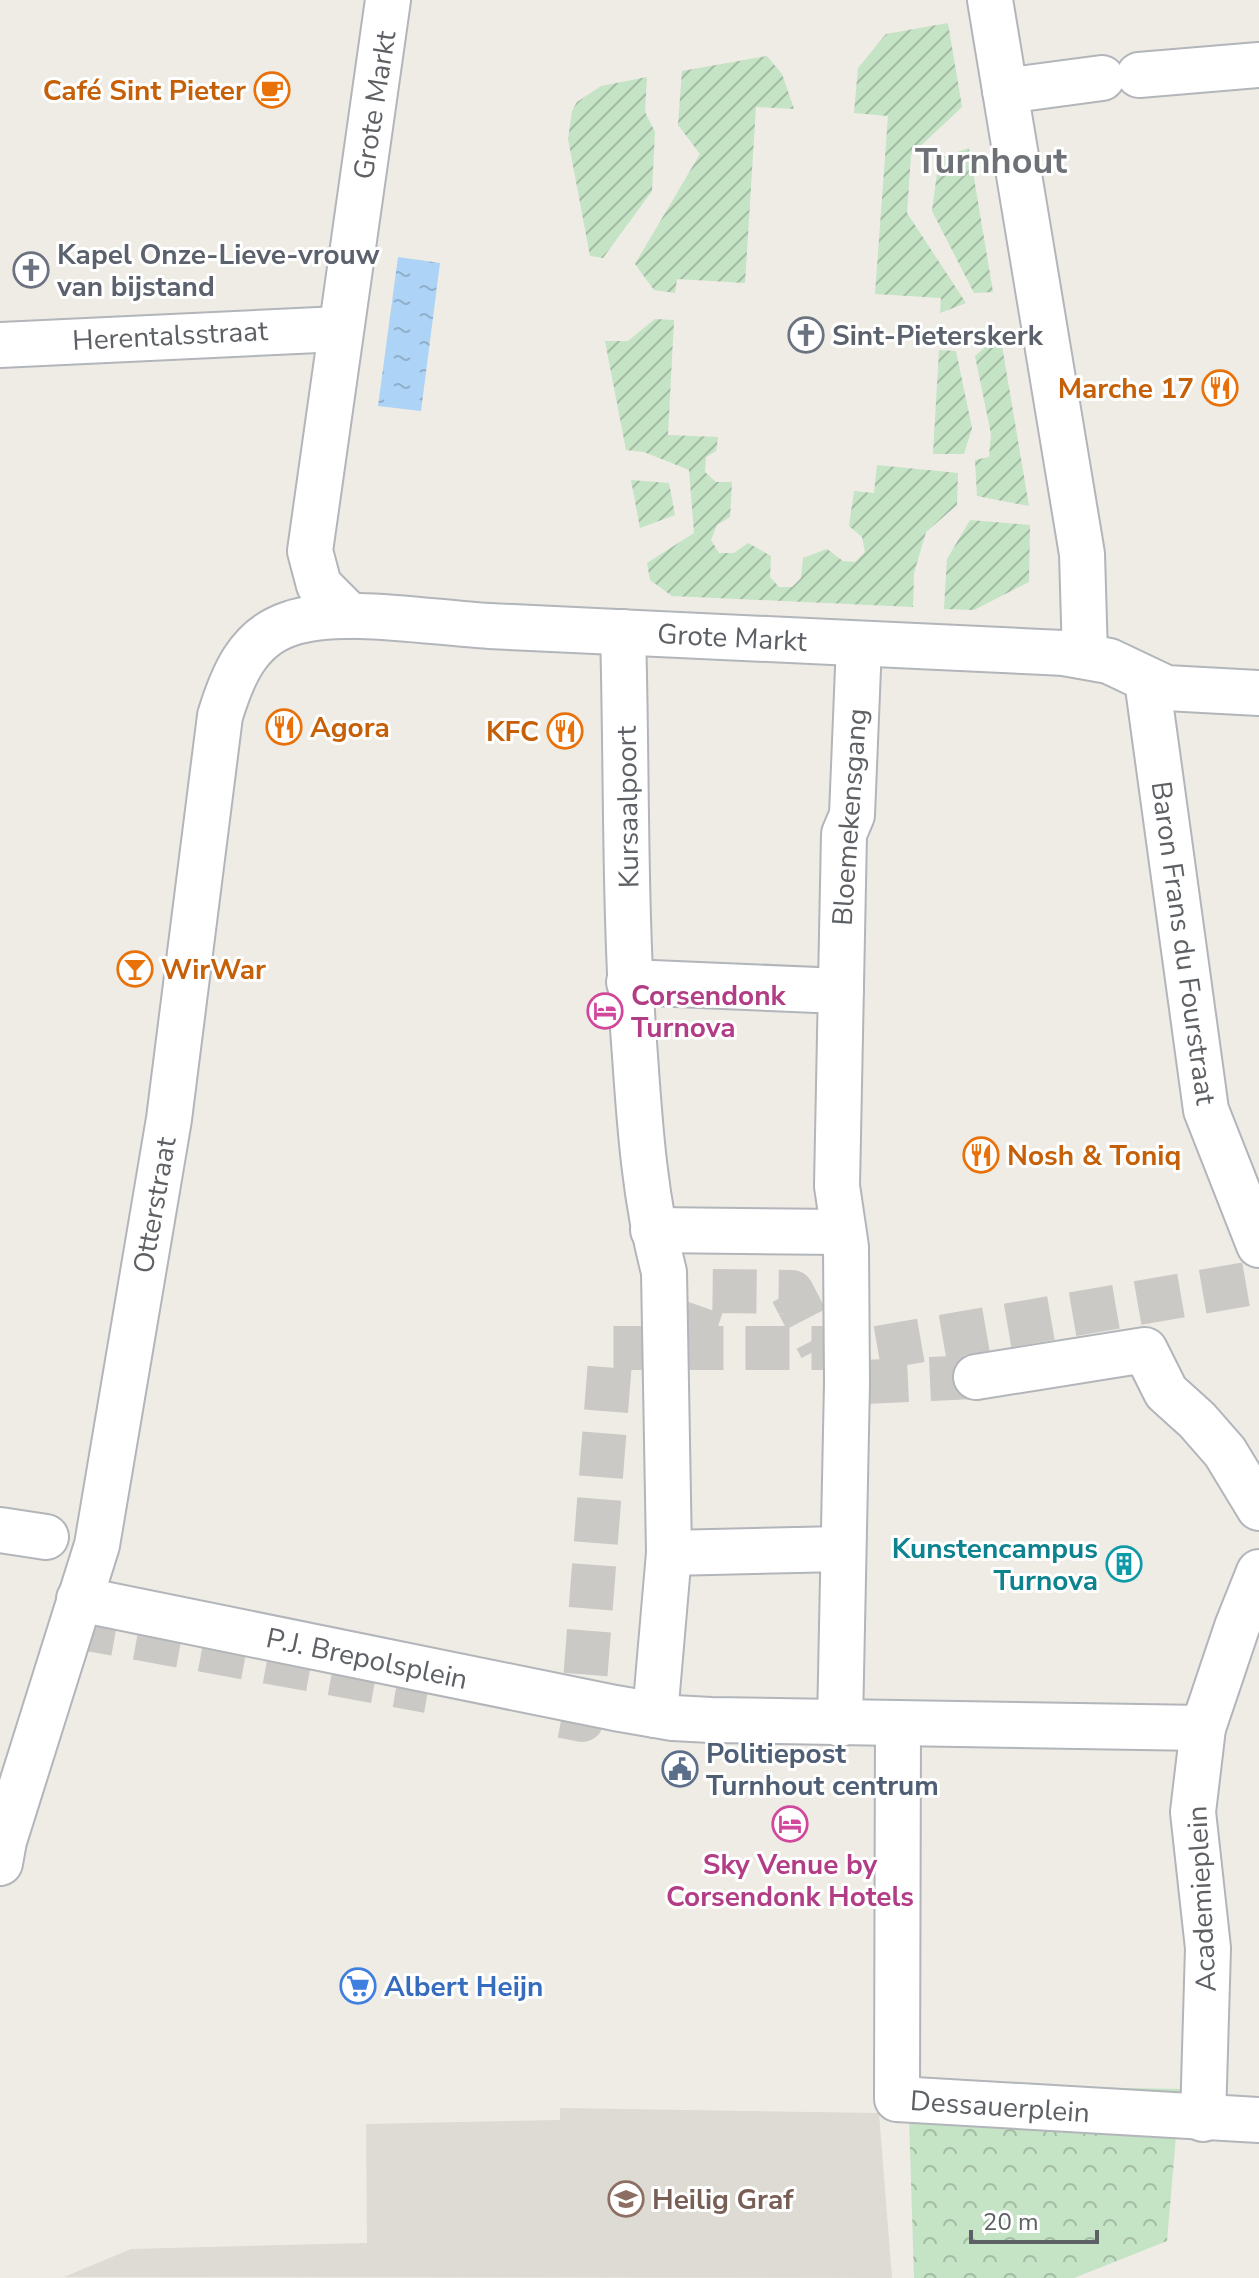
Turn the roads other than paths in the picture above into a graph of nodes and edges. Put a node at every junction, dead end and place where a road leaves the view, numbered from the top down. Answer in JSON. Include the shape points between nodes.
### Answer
{"nodes":[{"id":1,"x":388,"y":0,"type":"edge"},
{"id":2,"x":990,"y":0,"type":"edge"},
{"id":3,"x":1259,"y":65,"type":"edge"},
{"id":4,"x":1005,"y":91,"type":"junction"},
{"id":5,"x":340,"y":329,"type":"junction"},
{"id":6,"x":0,"y":345,"type":"edge"},
{"id":7,"x":350,"y":616,"type":"junction"},
{"id":8,"x":623,"y":632,"type":"junction"},
{"id":9,"x":859,"y":644,"type":"junction"},
{"id":10,"x":1085,"y":656,"type":"junction"},
{"id":11,"x":1147,"y":680,"type":"junction"},
{"id":12,"x":1259,"y":693,"type":"edge"},
{"id":13,"x":629,"y":982,"type":"junction"},
{"id":14,"x":841,"y":991,"type":"junction"},
{"id":15,"x":653,"y":1230,"type":"junction"},
{"id":16,"x":843,"y":1232,"type":"junction"},
{"id":17,"x":1259,"y":1245,"type":"edge"},
{"id":18,"x":976,"y":1377,"type":"tunnel mouth"},
{"id":19,"x":1259,"y":1508,"type":"edge"},
{"id":20,"x":0,"y":1530,"type":"edge"},
{"id":21,"x":668,"y":1532,"type":"junction"},
{"id":22,"x":46,"y":1537,"type":"dead end"},
{"id":23,"x":843,"y":1549,"type":"junction"},
{"id":24,"x":1259,"y":1572,"type":"edge"},
{"id":25,"x":79,"y":1599,"type":"junction"},
{"id":26,"x":655,"y":1715,"type":"junction"},
{"id":27,"x":869,"y":1724,"type":"junction"},
{"id":28,"x":1203,"y":1728,"type":"junction"},
{"id":29,"x":1,"y":1848,"type":"edge"},
{"id":30,"x":1203,"y":2119,"type":"junction"},
{"id":31,"x":1259,"y":2120,"type":"edge"}],
"edges":[{"from":1,"to":5,"type":"street","name":"Grote Markt"},
{"from":2,"to":4,"type":"street"},
{"from":3,"to":4,"type":"street"},
{"from":4,"to":10,"type":"street","via":[[1082,554]]},
{"from":5,"to":6,"type":"street","name":"Herentalsstraat"},
{"from":5,"to":7,"type":"street","name":"Grote Markt","via":[[310,551],[319,585]]},
{"from":7,"to":8,"type":"street","name":"Grote Markt"},
{"from":7,"to":25,"type":"street","name":"Otterstraat","via":[[309,618],[268,635],[238,668],[220,716],[169,1119],[97,1545]]},
{"from":8,"to":9,"type":"street","name":"Grote Markt"},
{"from":8,"to":13,"type":"street","name":"Kursaalpoort"},
{"from":9,"to":10,"type":"street","name":"Grote Markt"},
{"from":9,"to":14,"type":"street","name":"Bloemekensgang","via":[[852,815],[844,834]]},
{"from":10,"to":11,"type":"street","name":"Grote Markt","via":[[1109,661]]},
{"from":11,"to":12,"type":"street","name":"Grote Markt","via":[[1178,690]]},
{"from":11,"to":17,"type":"street","name":"Baron Frans du Fourstraat","via":[[1206,1110]]},
{"from":13,"to":14,"type":"street"},
{"from":13,"to":15,"type":"street","name":"Kursaalpoort","via":[[642,1165]]},
{"from":14,"to":16,"type":"street","name":"Bloemekensgang","via":[[837,1186]]},
{"from":15,"to":16,"type":"street"},
{"from":15,"to":21,"type":"street","name":"Kursaalpoort","via":[[664,1272]]},
{"from":16,"to":23,"type":"street","name":"Bloemekensgang","via":[[855,1382]]},
{"from":18,"to":19,"type":"street","via":[[1145,1350],[1166,1392],[1225,1452]]},
{"from":20,"to":22,"type":"street"},
{"from":21,"to":23,"type":"street"},
{"from":21,"to":26,"type":"street"},
{"from":23,"to":27,"type":"street"},
{"from":24,"to":28,"type":"street","name":"Academieplein"},
{"from":25,"to":26,"type":"street","name":"P.J. Brepolsplein"},
{"from":25,"to":29,"type":"street","name":"Otterstraat"},
{"from":26,"to":27,"type":"street","name":"P.J. Brepolsplein"},
{"from":27,"to":28,"type":"street"},
{"from":27,"to":30,"type":"street","name":"Dessauerplein","via":[[899,1800],[897,2099]]},
{"from":28,"to":30,"type":"street","name":"Academieplein","via":[[1193,1812],[1208,1948]]},
{"from":30,"to":31,"type":"street","name":"Dessauerplein"}]}
